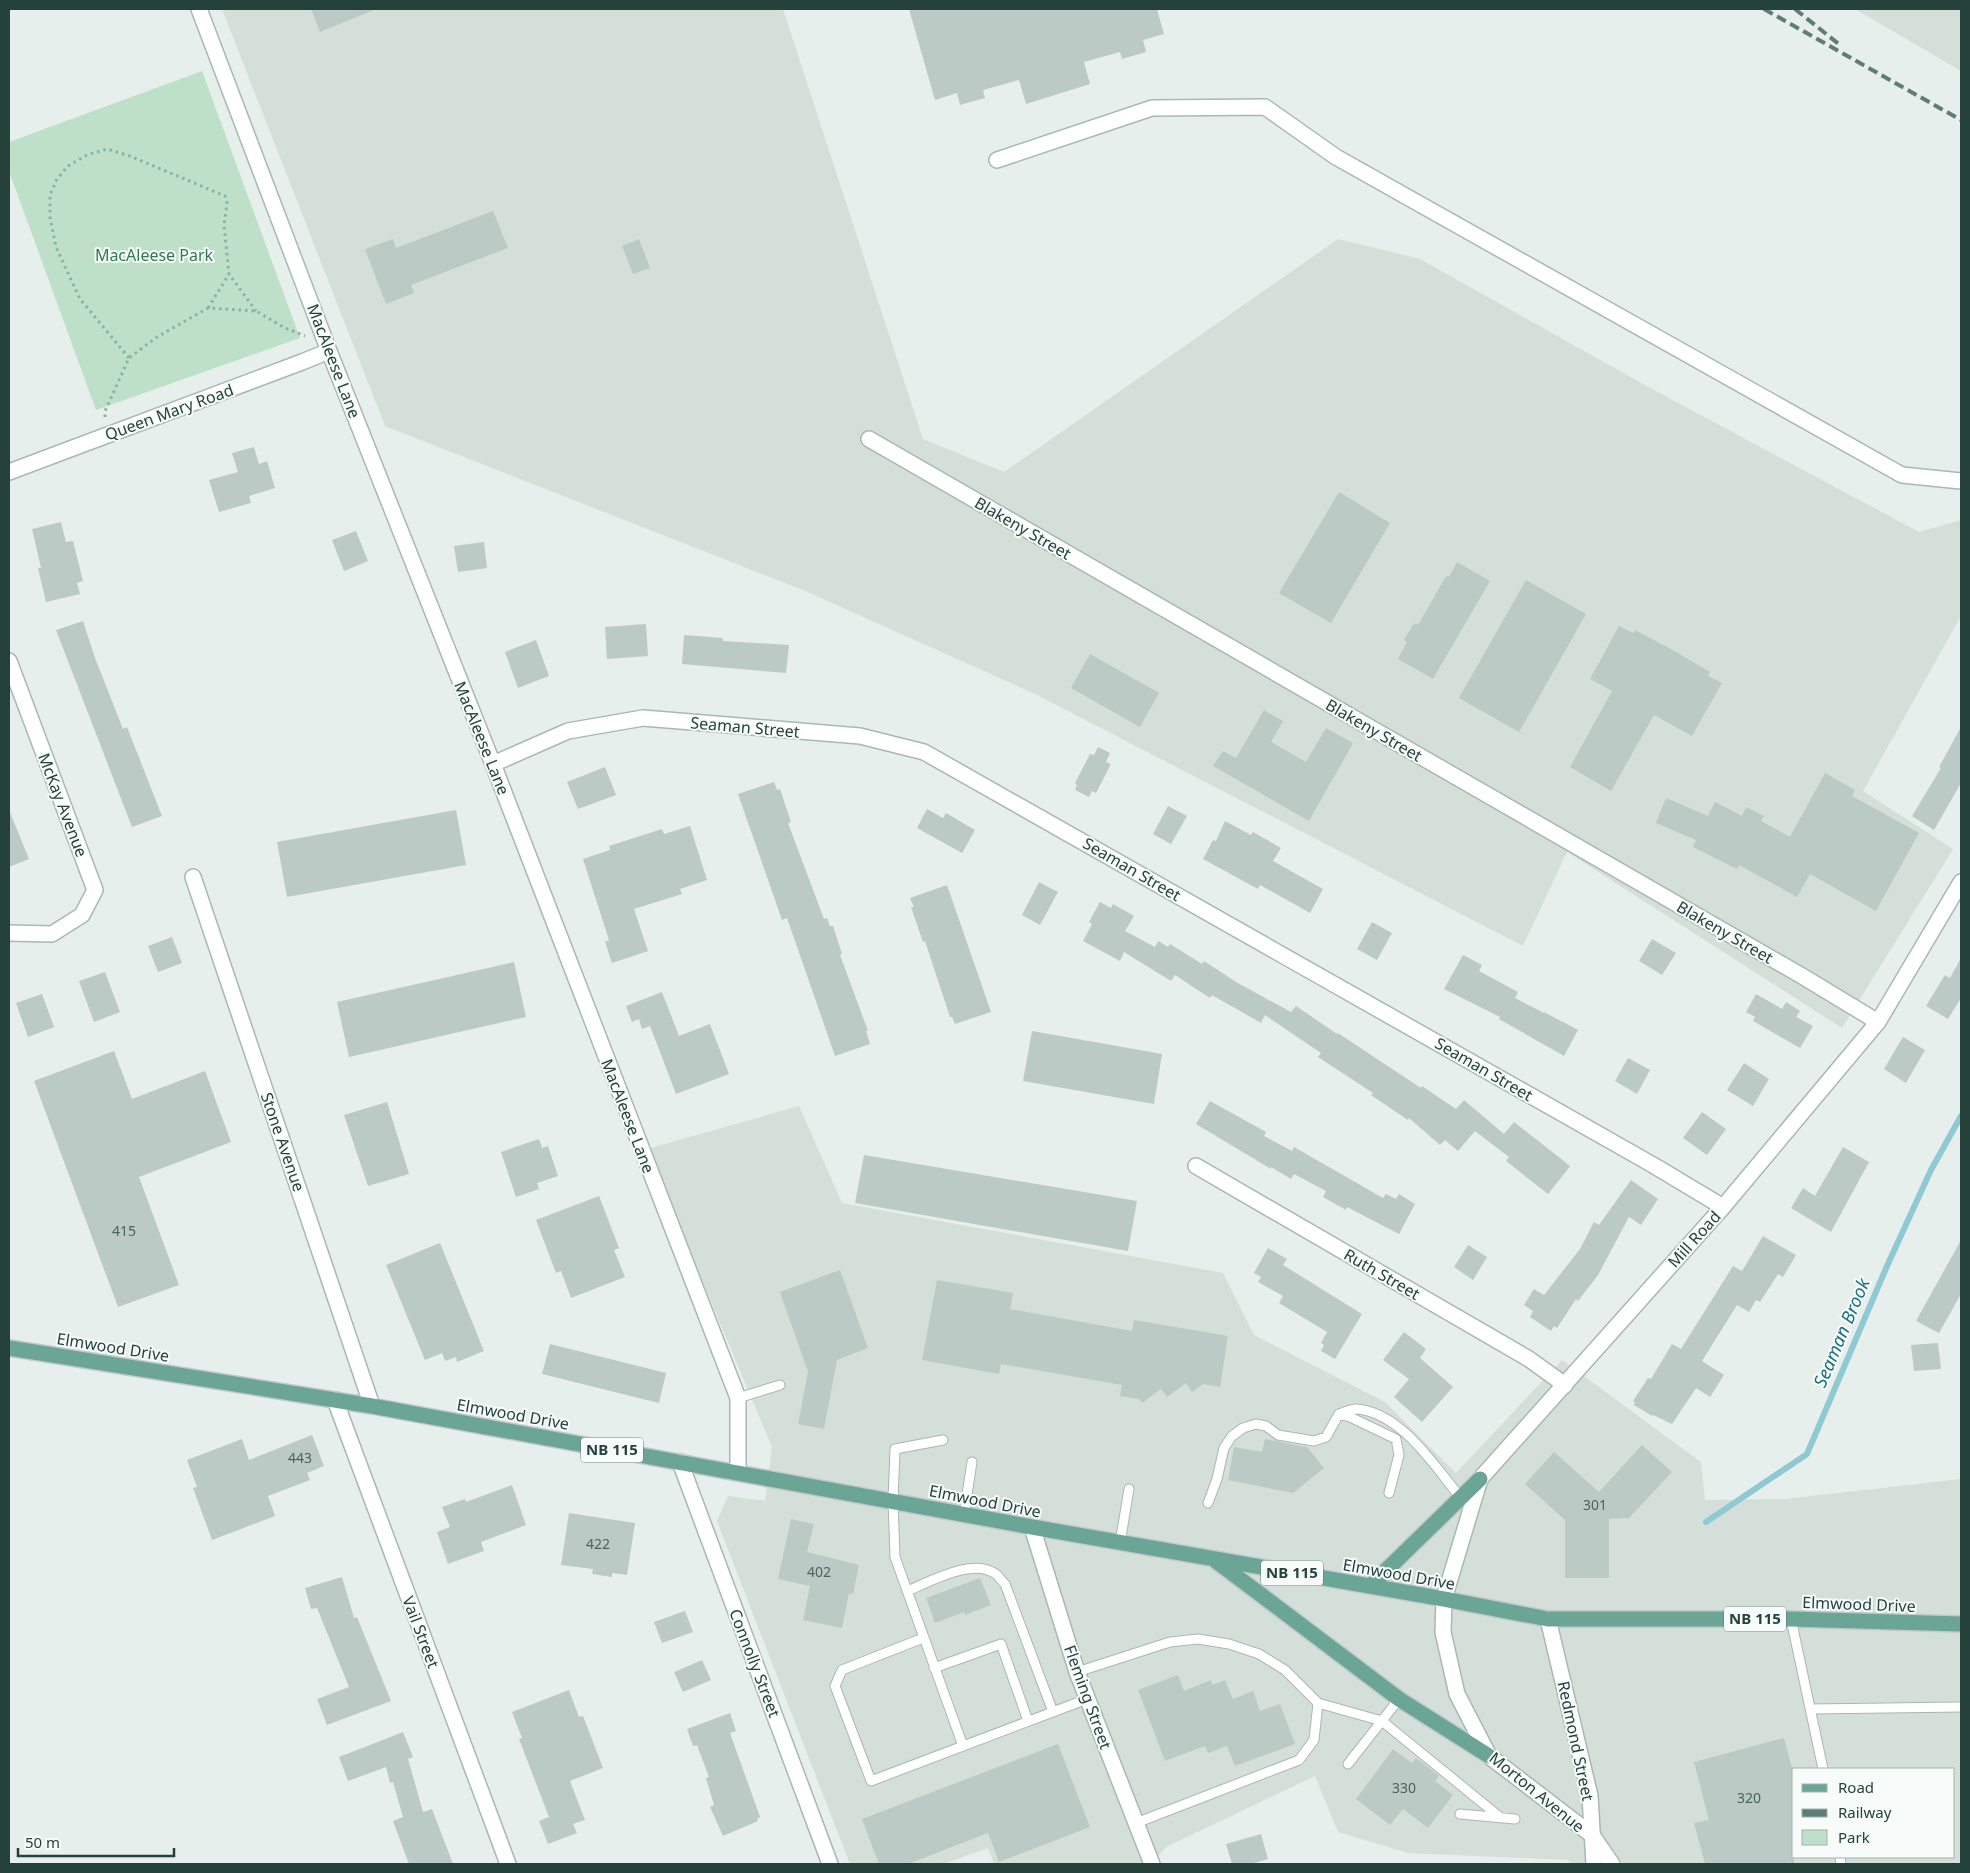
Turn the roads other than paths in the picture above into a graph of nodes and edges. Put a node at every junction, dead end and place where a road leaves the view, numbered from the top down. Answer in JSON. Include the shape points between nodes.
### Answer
{"nodes":[{"id":1,"x":199,"y":9,"type":"edge"},
{"id":2,"x":997,"y":160,"type":"dead end"},
{"id":3,"x":329,"y":350,"type":"junction"},
{"id":4,"x":869,"y":439,"type":"dead end"},
{"id":5,"x":9,"y":472,"type":"edge"},
{"id":6,"x":1961,"y":481,"type":"edge"},
{"id":7,"x":9,"y":661,"type":"edge"},
{"id":8,"x":493,"y":764,"type":"junction"},
{"id":9,"x":193,"y":877,"type":"dead end"},
{"id":10,"x":1961,"y":882,"type":"edge"},
{"id":11,"x":9,"y":933,"type":"edge"},
{"id":12,"x":1878,"y":1022,"type":"junction"},
{"id":13,"x":1196,"y":1166,"type":"dead end"},
{"id":14,"x":1723,"y":1207,"type":"junction"},
{"id":15,"x":9,"y":1348,"type":"edge"},
{"id":16,"x":780,"y":1385,"type":"dead end"},
{"id":17,"x":1565,"y":1385,"type":"junction"},
{"id":18,"x":738,"y":1398,"type":"junction"},
{"id":19,"x":335,"y":1400,"type":"junction"},
{"id":20,"x":372,"y":1406,"type":"junction"},
{"id":21,"x":1338,"y":1414,"type":"junction"},
{"id":22,"x":943,"y":1440,"type":"dead end"},
{"id":23,"x":680,"y":1462,"type":"junction"},
{"id":24,"x":972,"y":1462,"type":"dead end"},
{"id":25,"x":738,"y":1473,"type":"junction"},
{"id":26,"x":1480,"y":1479,"type":"junction"},
{"id":27,"x":1129,"y":1489,"type":"dead end"},
{"id":28,"x":1389,"y":1493,"type":"dead end"},
{"id":29,"x":1461,"y":1498,"type":"junction"},
{"id":30,"x":893,"y":1501,"type":"junction"},
{"id":31,"x":1208,"y":1503,"type":"dead end"},
{"id":32,"x":964,"y":1514,"type":"junction"},
{"id":33,"x":1032,"y":1528,"type":"junction"},
{"id":34,"x":1120,"y":1543,"type":"junction"},
{"id":35,"x":1213,"y":1559,"type":"junction"},
{"id":36,"x":1370,"y":1586,"type":"junction"},
{"id":37,"x":907,"y":1591,"type":"junction"},
{"id":38,"x":1444,"y":1599,"type":"junction"},
{"id":39,"x":1548,"y":1619,"type":"junction"},
{"id":40,"x":1791,"y":1619,"type":"junction"},
{"id":41,"x":1961,"y":1624,"type":"edge"},
{"id":42,"x":923,"y":1638,"type":"junction"},
{"id":43,"x":934,"y":1668,"type":"junction"},
{"id":44,"x":1077,"y":1672,"type":"junction"},
{"id":45,"x":1087,"y":1699,"type":"junction"},
{"id":46,"x":1399,"y":1699,"type":"junction"},
{"id":47,"x":1318,"y":1703,"type":"junction"},
{"id":48,"x":1961,"y":1707,"type":"edge"},
{"id":49,"x":1811,"y":1709,"type":"junction"},
{"id":50,"x":1053,"y":1712,"type":"junction"},
{"id":51,"x":1028,"y":1721,"type":"junction"},
{"id":52,"x":1382,"y":1721,"type":"junction"},
{"id":53,"x":963,"y":1746,"type":"junction"},
{"id":54,"x":1489,"y":1756,"type":"junction"},
{"id":55,"x":1348,"y":1764,"type":"dead end"},
{"id":56,"x":1823,"y":1768,"type":"edge"},
{"id":57,"x":1460,"y":1814,"type":"dead end"},
{"id":58,"x":1502,"y":1818,"type":"junction"},
{"id":59,"x":1516,"y":1819,"type":"dead end"},
{"id":60,"x":1136,"y":1823,"type":"junction"},
{"id":61,"x":1592,"y":1835,"type":"junction"},
{"id":62,"x":508,"y":1864,"type":"edge"},
{"id":63,"x":830,"y":1864,"type":"edge"},
{"id":64,"x":1152,"y":1864,"type":"edge"},
{"id":65,"x":1594,"y":1864,"type":"edge"},
{"id":66,"x":1612,"y":1864,"type":"edge"}],
"edges":[{"from":1,"to":3,"type":"street","name":"MacAleese Lane"},
{"from":2,"to":6,"type":"street","via":[[1152,108],[1265,107],[1336,157],[1902,475]]},
{"from":3,"to":5,"type":"street","name":"Queen Mary Road"},
{"from":3,"to":8,"type":"street","name":"MacAleese Lane"},
{"from":4,"to":12,"type":"street","name":"Blakeny Street"},
{"from":7,"to":11,"type":"street","name":"McKay Avenue","via":[[95,890],[82,916],[52,934]]},
{"from":8,"to":14,"type":"street","name":"Seaman Street","via":[[568,731],[643,718],[860,736],[924,752]]},
{"from":8,"to":18,"type":"street","name":"MacAleese Lane"},
{"from":9,"to":20,"type":"street","name":"Stone Avenue"},
{"from":10,"to":12,"type":"street","name":"Mill Road"},
{"from":12,"to":14,"type":"street","name":"Mill Road"},
{"from":13,"to":17,"type":"street","name":"Ruth Street","via":[[1529,1359]]},
{"from":14,"to":17,"type":"street","name":"Mill Road"},
{"from":15,"to":19,"type":"main road","name":"Elmwood Drive","number":"NB 115"},
{"from":16,"to":18,"type":"lane"},
{"from":17,"to":26,"type":"street","name":"Mill Road"},
{"from":18,"to":25,"type":"street","name":"MacAleese Lane"},
{"from":19,"to":20,"type":"main road","name":"Elmwood Drive","number":"NB 115"},
{"from":19,"to":62,"type":"street","name":"Vail Street"},
{"from":20,"to":23,"type":"main road","name":"Elmwood Drive","number":"NB 115"},
{"from":21,"to":28,"type":"lane","via":[[1396,1439],[1399,1454]]},
{"from":21,"to":29,"type":"lane","via":[[1356,1409],[1374,1413],[1394,1424],[1415,1442]]},
{"from":21,"to":31,"type":"lane","via":[[1326,1437],[1314,1442],[1278,1435],[1266,1426],[1256,1424],[1243,1428],[1224,1448]]},
{"from":22,"to":30,"type":"lane","via":[[895,1449]]},
{"from":23,"to":25,"type":"main road","name":"Elmwood Drive","number":"NB 115"},
{"from":23,"to":63,"type":"street","name":"Connolly Street"},
{"from":24,"to":32,"type":"lane"},
{"from":25,"to":30,"type":"main road","name":"Elmwood Drive","number":"NB 115"},
{"from":26,"to":29,"type":"main road"},
{"from":26,"to":38,"type":"street","name":"Mill Road"},
{"from":27,"to":34,"type":"lane"},
{"from":29,"to":36,"type":"main road"},
{"from":30,"to":32,"type":"main road","name":"Elmwood Drive","number":"NB 115"},
{"from":30,"to":37,"type":"lane","via":[[895,1557]]},
{"from":32,"to":33,"type":"main road","name":"Elmwood Drive","number":"NB 115"},
{"from":33,"to":34,"type":"main road","name":"Elmwood Drive","number":"NB 115"},
{"from":33,"to":44,"type":"street","name":"Fleming Street"},
{"from":34,"to":35,"type":"main road","name":"Elmwood Drive","number":"NB 115"},
{"from":35,"to":36,"type":"main road","name":"Elmwood Drive","number":"NB 115"},
{"from":35,"to":46,"type":"main road"},
{"from":36,"to":38,"type":"main road","name":"Elmwood Drive","number":"NB 115"},
{"from":37,"to":42,"type":"lane"},
{"from":37,"to":50,"type":"lane","via":[[960,1569],[980,1568],[996,1574],[1004,1584]]},
{"from":38,"to":39,"type":"main road","name":"Elmwood Drive","number":"NB 115"},
{"from":38,"to":54,"type":"street","name":"Morton Avenue","via":[[1443,1632],[1457,1694]]},
{"from":39,"to":40,"type":"main road","name":"Elmwood Drive","number":"NB 115"},
{"from":39,"to":61,"type":"street","name":"Redmond Street","via":[[1590,1796]]},
{"from":40,"to":41,"type":"main road","name":"Elmwood Drive","number":"NB 115"},
{"from":40,"to":49,"type":"lane"},
{"from":42,"to":43,"type":"lane"},
{"from":42,"to":53,"type":"lane","via":[[842,1670],[835,1686],[871,1781]]},
{"from":43,"to":51,"type":"lane","via":[[1001,1644]]},
{"from":43,"to":53,"type":"lane"},
{"from":44,"to":45,"type":"street","name":"Fleming Street"},
{"from":44,"to":47,"type":"lane","via":[[1170,1642],[1198,1639],[1260,1654],[1285,1670]]},
{"from":45,"to":50,"type":"lane"},
{"from":45,"to":60,"type":"street","name":"Fleming Street"},
{"from":46,"to":52,"type":"lane"},
{"from":46,"to":54,"type":"main road"},
{"from":47,"to":52,"type":"lane"},
{"from":47,"to":60,"type":"lane","via":[[1314,1740],[1299,1760]]},
{"from":48,"to":49,"type":"lane"},
{"from":49,"to":56,"type":"lane"},
{"from":50,"to":51,"type":"lane"},
{"from":51,"to":53,"type":"lane"},
{"from":52,"to":55,"type":"lane"},
{"from":52,"to":58,"type":"lane"},
{"from":54,"to":61,"type":"street","name":"Morton Avenue"},
{"from":57,"to":58,"type":"lane"},
{"from":58,"to":59,"type":"lane"},
{"from":60,"to":64,"type":"street","name":"Fleming Street"},
{"from":61,"to":65,"type":"street","name":"Redmond Street"},
{"from":61,"to":66,"type":"street","name":"Morton Avenue"}]}
